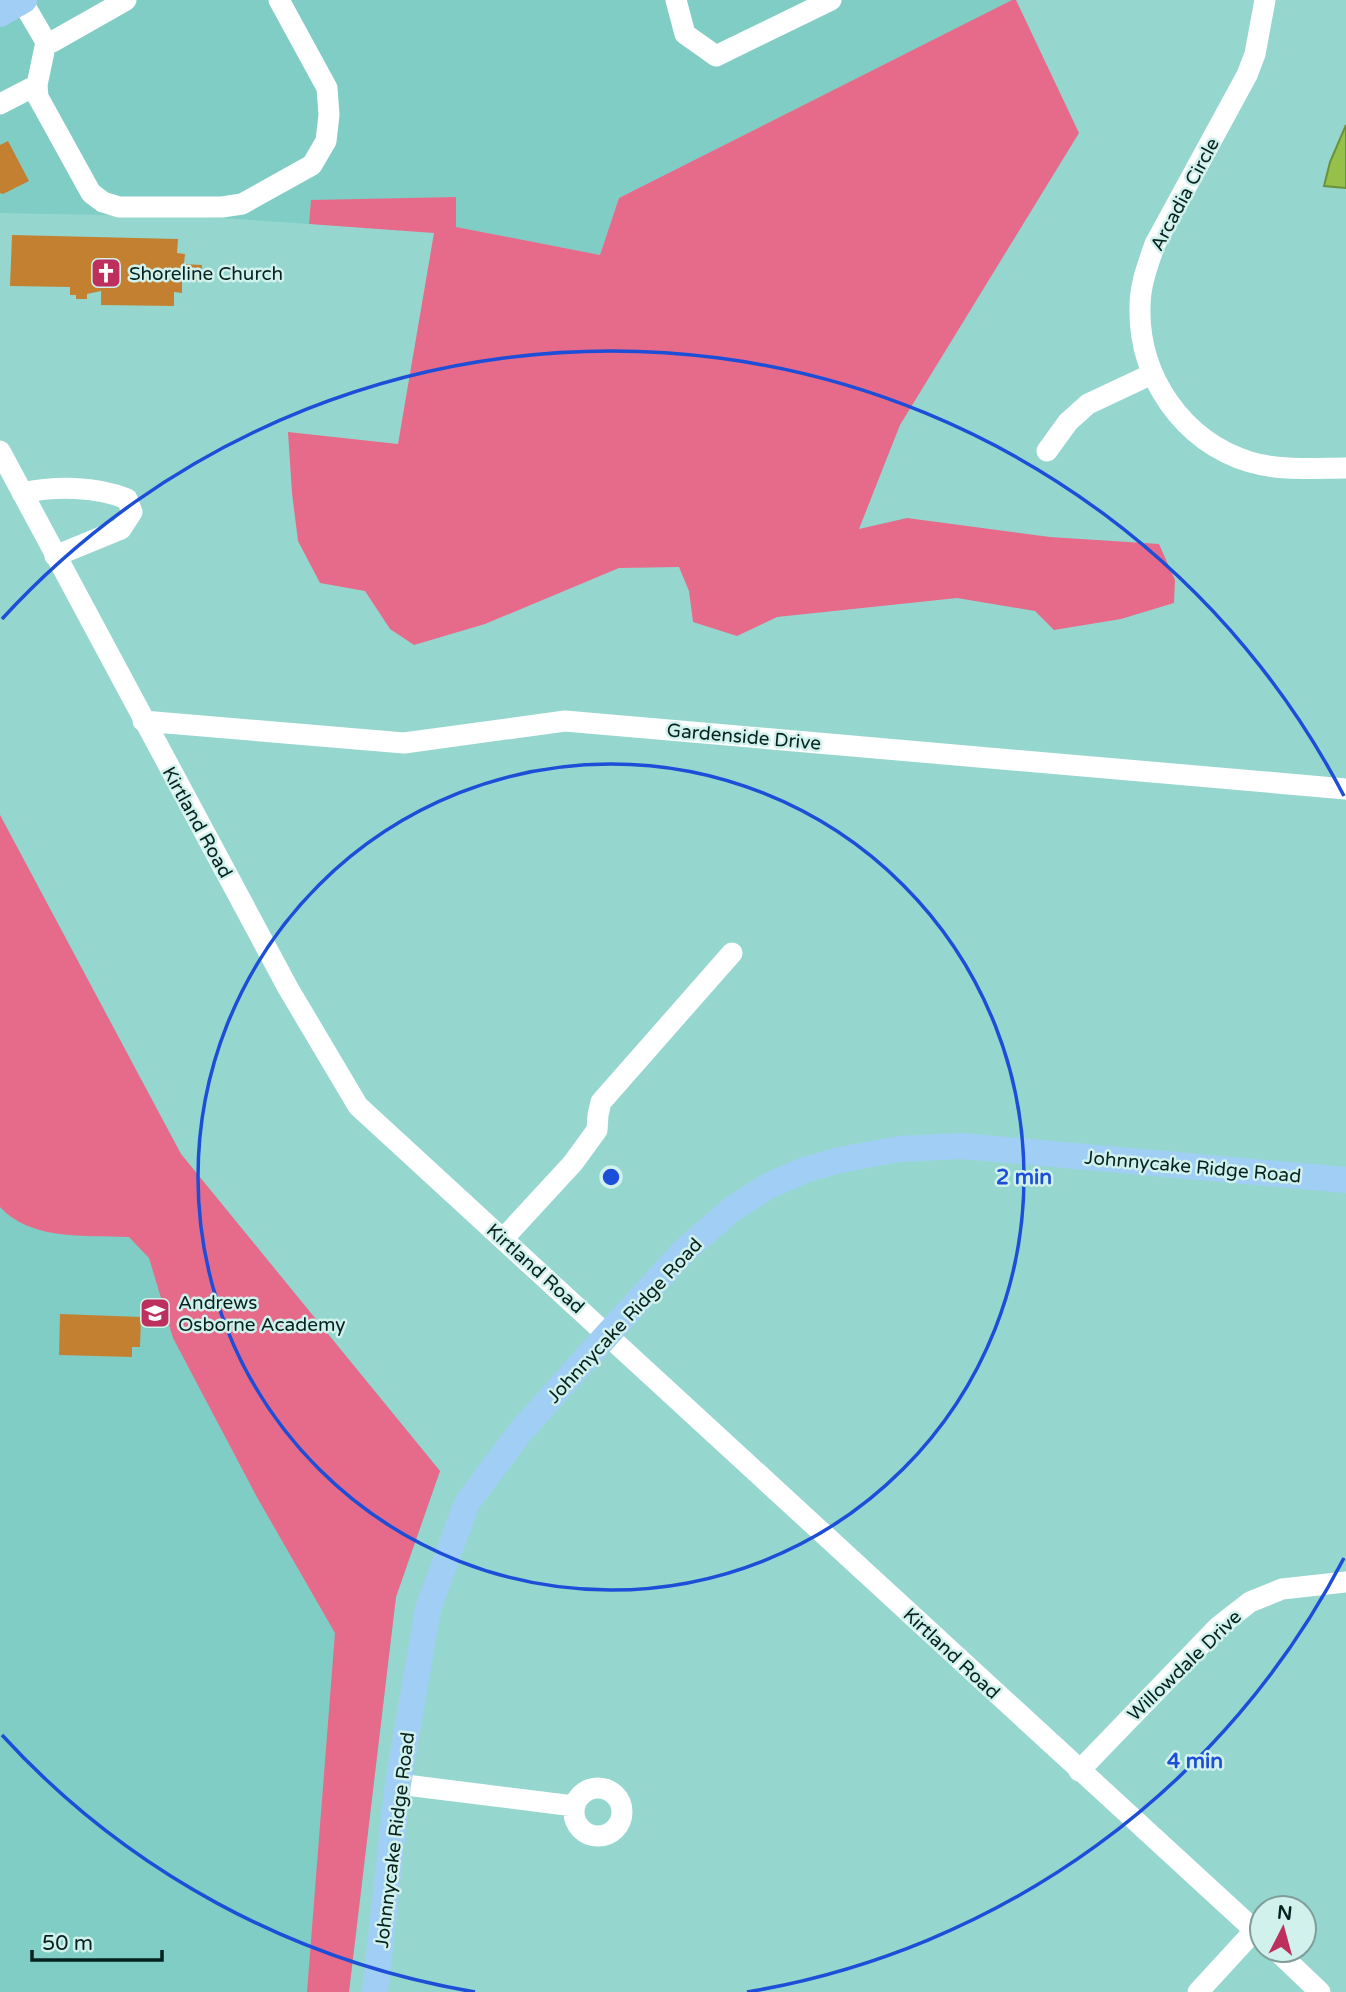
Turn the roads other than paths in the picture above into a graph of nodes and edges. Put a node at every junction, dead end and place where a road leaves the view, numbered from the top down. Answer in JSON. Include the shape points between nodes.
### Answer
{"nodes":[{"id":1,"x":126,"y":0,"type":"edge"},
{"id":2,"x":279,"y":0,"type":"edge"},
{"id":3,"x":676,"y":0,"type":"edge"},
{"id":4,"x":831,"y":0,"type":"edge"},
{"id":5,"x":1265,"y":0,"type":"edge"},
{"id":6,"x":15,"y":5,"type":"edge"},
{"id":7,"x":46,"y":42,"type":"junction"},
{"id":8,"x":37,"y":85,"type":"junction"},
{"id":9,"x":0,"y":104,"type":"edge"},
{"id":10,"x":1153,"y":374,"type":"junction"},
{"id":11,"x":0,"y":451,"type":"edge"},
{"id":12,"x":1047,"y":451,"type":"dead end"},
{"id":13,"x":1346,"y":468,"type":"edge"},
{"id":14,"x":22,"y":493,"type":"junction"},
{"id":15,"x":55,"y":556,"type":"junction"},
{"id":16,"x":143,"y":721,"type":"junction"},
{"id":17,"x":1346,"y":789,"type":"edge"},
{"id":18,"x":732,"y":953,"type":"dead end"},
{"id":19,"x":1346,"y":1180,"type":"edge"},
{"id":20,"x":503,"y":1239,"type":"junction"},
{"id":21,"x":608,"y":1334,"type":"junction"},
{"id":22,"x":1346,"y":1582,"type":"edge"},
{"id":23,"x":1079,"y":1771,"type":"junction"},
{"id":24,"x":398,"y":1784,"type":"junction"},
{"id":25,"x":574,"y":1807,"type":"dead end"},
{"id":26,"x":1248,"y":1924,"type":"edge"},
{"id":27,"x":1248,"y":1943,"type":"edge"},
{"id":28,"x":1291,"y":1964,"type":"edge"},
{"id":29,"x":374,"y":1992,"type":"edge"},
{"id":30,"x":1199,"y":1992,"type":"edge"},
{"id":31,"x":1320,"y":1992,"type":"edge"}],
"edges":[{"from":1,"to":7,"type":"street"},
{"from":2,"to":8,"type":"street","via":[[327,88],[326,142],[312,165],[242,204],[119,206],[103,202],[91,193],[38,97]]},
{"from":3,"to":4,"type":"street","via":[[685,34],[716,56]]},
{"from":5,"to":10,"type":"street","name":"Arcadia Circle","via":[[1247,75],[1155,244],[1145,272],[1141,338]]},
{"from":6,"to":7,"type":"street"},
{"from":7,"to":8,"type":"street"},
{"from":8,"to":9,"type":"street"},
{"from":10,"to":12,"type":"street","via":[[1088,404]]},
{"from":10,"to":13,"type":"street","name":"Arcadia Circle","via":[[1165,400],[1186,423],[1228,453],[1267,466]]},
{"from":11,"to":14,"type":"street","name":"Kirtland Road"},
{"from":14,"to":15,"type":"street","name":"Kirtland Road"},
{"from":14,"to":15,"type":"street","via":[[83,489],[127,499],[132,512],[121,528]]},
{"from":15,"to":16,"type":"street","name":"Kirtland Road"},
{"from":16,"to":17,"type":"street","name":"Gardenside Drive","via":[[404,743],[565,721]]},
{"from":16,"to":20,"type":"street","name":"Kirtland Road","via":[[288,988],[358,1106]]},
{"from":18,"to":20,"type":"street","via":[[601,1102],[597,1130]]},
{"from":19,"to":21,"type":"main road","name":"Johnnycake Ridge Road","via":[[962,1146],[899,1149],[852,1158],[805,1170],[768,1186],[731,1210],[685,1250]]},
{"from":20,"to":21,"type":"street","name":"Kirtland Road"},
{"from":21,"to":23,"type":"street","name":"Kirtland Road"},
{"from":21,"to":24,"type":"main road","name":"Johnnycake Ridge Road","via":[[521,1431],[467,1503],[428,1609]]},
{"from":22,"to":23,"type":"street","name":"Willowdale Drive","via":[[1282,1589],[1250,1602],[1218,1627]]},
{"from":23,"to":26,"type":"street","name":"Kirtland Road"},
{"from":24,"to":25,"type":"street"},
{"from":24,"to":29,"type":"main road","name":"Johnnycake Ridge Road"},
{"from":27,"to":30,"type":"street"},
{"from":28,"to":31,"type":"street"}]}
